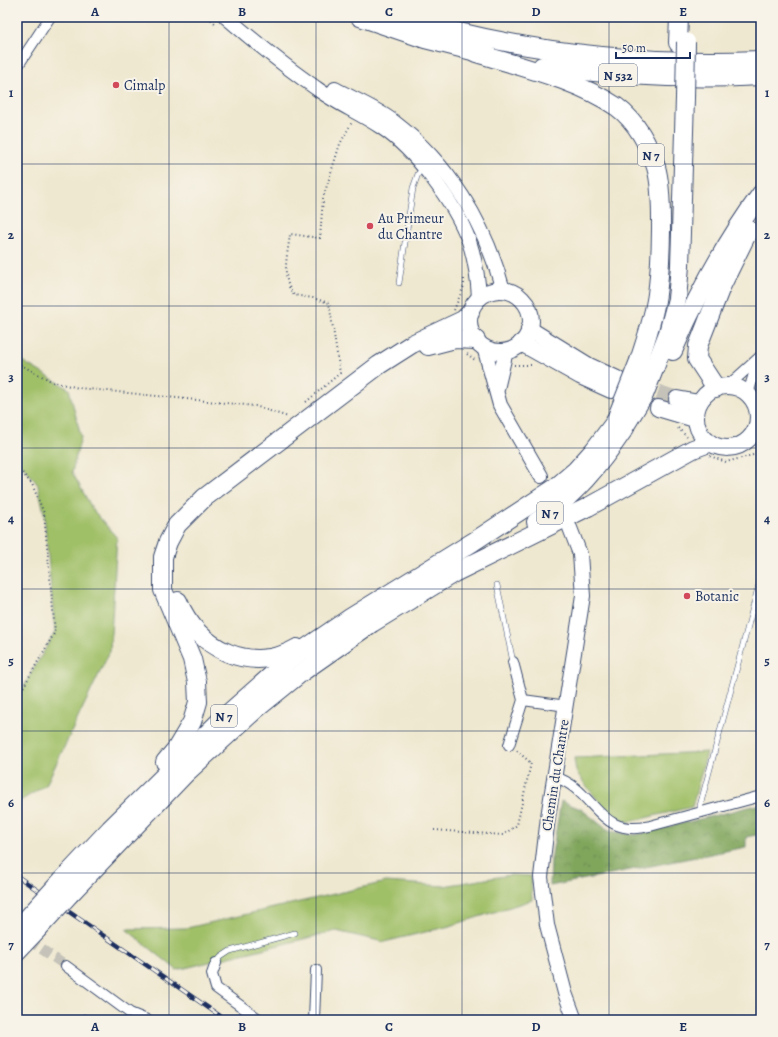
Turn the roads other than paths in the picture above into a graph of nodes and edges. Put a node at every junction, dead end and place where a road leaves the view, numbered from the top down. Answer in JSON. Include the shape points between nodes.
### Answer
{"nodes":[{"id":1,"x":50,"y":17,"type":"edge"},
{"id":2,"x":360,"y":17,"type":"edge"},
{"id":3,"x":404,"y":17,"type":"edge"},
{"id":4,"x":679,"y":17,"type":"edge"},
{"id":5,"x":688,"y":17,"type":"edge"},
{"id":6,"x":223,"y":22,"type":"edge"},
{"id":7,"x":682,"y":42,"type":"junction"},
{"id":8,"x":761,"y":49,"type":"edge"},
{"id":9,"x":476,"y":53,"type":"junction"},
{"id":10,"x":634,"y":59,"type":"junction"},
{"id":11,"x":761,"y":60,"type":"edge"},
{"id":12,"x":17,"y":67,"type":"edge"},
{"id":13,"x":289,"y":68,"type":"junction"},
{"id":14,"x":761,"y":76,"type":"edge"},
{"id":15,"x":424,"y":167,"type":"junction"},
{"id":16,"x":454,"y":184,"type":"junction"},
{"id":17,"x":761,"y":194,"type":"edge"},
{"id":18,"x":761,"y":213,"type":"edge"},
{"id":19,"x":399,"y":283,"type":"dead end"},
{"id":20,"x":503,"y":290,"type":"junction"},
{"id":21,"x":479,"y":297,"type":"junction"},
{"id":22,"x":470,"y":313,"type":"junction"},
{"id":23,"x":529,"y":329,"type":"junction"},
{"id":24,"x":454,"y":332,"type":"junction"},
{"id":25,"x":521,"y":343,"type":"junction"},
{"id":26,"x":480,"y":344,"type":"junction"},
{"id":27,"x":506,"y":351,"type":"junction"},
{"id":28,"x":759,"y":358,"type":"edge"},
{"id":29,"x":651,"y":365,"type":"junction"},
{"id":30,"x":495,"y":368,"type":"junction"},
{"id":31,"x":722,"y":387,"type":"junction"},
{"id":32,"x":748,"y":394,"type":"junction"},
{"id":33,"x":677,"y":399,"type":"tunnel mouth"},
{"id":34,"x":699,"y":402,"type":"junction"},
{"id":35,"x":658,"y":408,"type":"dead end"},
{"id":36,"x":760,"y":418,"type":"edge"},
{"id":37,"x":695,"y":419,"type":"junction"},
{"id":38,"x":624,"y":425,"type":"junction"},
{"id":39,"x":756,"y":439,"type":"edge"},
{"id":40,"x":709,"y":443,"type":"junction"},
{"id":41,"x":540,"y":476,"type":"dead end"},
{"id":42,"x":570,"y":528,"type":"dead end"},
{"id":43,"x":476,"y":562,"type":"junction"},
{"id":44,"x":761,"y":577,"type":"edge"},
{"id":45,"x":497,"y":586,"type":"dead end"},
{"id":46,"x":350,"y":618,"type":"junction"},
{"id":47,"x":513,"y":662,"type":"joint"},
{"id":48,"x":523,"y":700,"type":"junction"},
{"id":49,"x":567,"y":706,"type":"junction"},
{"id":50,"x":509,"y":745,"type":"road end"},
{"id":51,"x":555,"y":777,"type":"junction"},
{"id":52,"x":761,"y":796,"type":"edge"},
{"id":53,"x":701,"y":812,"type":"junction"},
{"id":54,"x":110,"y":829,"type":"junction"},
{"id":55,"x":67,"y":887,"type":"junction"},
{"id":56,"x":25,"y":927,"type":"edge"},
{"id":57,"x":295,"y":933,"type":"dead end"},
{"id":58,"x":17,"y":951,"type":"edge"},
{"id":59,"x":216,"y":963,"type":"joint"},
{"id":60,"x":66,"y":966,"type":"tunnel mouth"},
{"id":61,"x":316,"y":970,"type":"dead end"},
{"id":62,"x":84,"y":1017,"type":"dead end"},
{"id":63,"x":89,"y":1020,"type":"edge"},
{"id":64,"x":147,"y":1020,"type":"edge"},
{"id":65,"x":260,"y":1020,"type":"edge"},
{"id":66,"x":314,"y":1020,"type":"edge"},
{"id":67,"x":575,"y":1020,"type":"edge"}],
"edges":[{"from":1,"to":12,"type":"street"},
{"from":2,"to":9,"type":"highway","number":"N 532","via":[[424,39]]},
{"from":3,"to":10,"type":"highway","number":"N 532","via":[[514,44]]},
{"from":4,"to":7,"type":"highway","number":"N 7"},
{"from":5,"to":7,"type":"highway","number":"N 7"},
{"from":6,"to":13,"type":"main road"},
{"from":7,"to":29,"type":"highway","number":"N 7","via":[[670,277]]},
{"from":8,"to":10,"type":"highway"},
{"from":9,"to":14,"type":"highway","number":"N 532","via":[[542,66],[621,75],[723,78]]},
{"from":9,"to":29,"type":"highway","number":"N 7","via":[[585,88],[618,108],[630,120],[649,150],[656,169],[659,192],[659,266],[657,294],[649,332]]},
{"from":10,"to":11,"type":"highway","number":"N 532","via":[[733,62]]},
{"from":13,"to":15,"type":"main road","via":[[354,118],[382,127]]},
{"from":13,"to":16,"type":"main road","via":[[321,81],[393,121],[425,150]]},
{"from":15,"to":16,"type":"lane","via":[[429,162]]},
{"from":15,"to":19,"type":"lane","via":[[418,174],[413,188]]},
{"from":15,"to":21,"type":"main road","via":[[468,239],[473,254]]},
{"from":16,"to":20,"type":"main road","via":[[478,223],[490,249]]},
{"from":17,"to":29,"type":"highway","number":"N 7","via":[[709,272],[693,304]]},
{"from":18,"to":31,"type":"highway","via":[[744,238],[721,287],[697,352],[697,359],[703,371]]},
{"from":20,"to":21,"type":"main road","via":[[494,290]]},
{"from":20,"to":23,"type":"main road","via":[[521,299],[530,313]]},
{"from":21,"to":22,"type":"main road"},
{"from":22,"to":24,"type":"highway"},
{"from":22,"to":26,"type":"main road","via":[[471,332]]},
{"from":23,"to":25,"type":"main road"},
{"from":23,"to":25,"type":"main road","via":[[589,366],[614,385],[580,376]]},
{"from":24,"to":26,"type":"highway"},
{"from":24,"to":46,"type":"highway","via":[[391,368],[214,501],[192,523],[175,556],[174,577],[176,596],[180,605],[198,634],[224,652],[251,658],[281,655],[291,652]]},
{"from":24,"to":54,"type":"highway","number":"N 7","via":[[412,344],[379,365],[204,498],[177,525],[163,557],[164,590],[192,659],[198,702],[192,722],[176,749]]},
{"from":25,"to":27,"type":"main road"},
{"from":26,"to":27,"type":"main road","via":[[495,351]]},
{"from":26,"to":30,"type":"main road"},
{"from":27,"to":30,"type":"main road"},
{"from":28,"to":31,"type":"street"},
{"from":28,"to":32,"type":"street"},
{"from":29,"to":38,"type":"highway","number":"N 7","bridge":true},
{"from":30,"to":41,"type":"main road","via":[[500,405]]},
{"from":31,"to":32,"type":"main road","via":[[742,390]]},
{"from":31,"to":34,"type":"main road","via":[[709,391]]},
{"from":32,"to":36,"type":"main road","via":[[756,405]]},
{"from":33,"to":34,"type":"main road"},
{"from":34,"to":37,"type":"main road"},
{"from":35,"to":37,"type":"main road"},
{"from":36,"to":39,"type":"main road","via":[[756,428]]},
{"from":37,"to":40,"type":"main road","via":[[699,433]]},
{"from":38,"to":43,"type":"highway","number":"N 7","via":[[610,450],[588,478],[551,513]]},
{"from":38,"to":46,"type":"highway","number":"N 7","via":[[555,488]]},
{"from":39,"to":40,"type":"main road","via":[[731,448]]},
{"from":40,"to":43,"type":"highway"},
{"from":42,"to":49,"type":"main road","name":"Chemin du Chantre","via":[[580,554],[583,596]]},
{"from":43,"to":55,"type":"highway","number":"N 7","via":[[372,623],[302,672],[255,710],[186,773]]},
{"from":44,"to":53,"type":"lane","via":[[700,806]]},
{"from":45,"to":47,"type":"lane"},
{"from":46,"to":54,"type":"highway","number":"N 7","via":[[290,659],[222,719]]},
{"from":47,"to":48,"type":"street"},
{"from":48,"to":49,"type":"street"},
{"from":48,"to":50,"type":"street"},
{"from":49,"to":51,"type":"main road","name":"Chemin du Chantre"},
{"from":51,"to":53,"type":"street","via":[[572,785],[610,822],[625,828],[642,828]]},
{"from":51,"to":67,"type":"main road","name":"Chemin du Chantre","via":[[543,855],[543,903],[555,959]]},
{"from":52,"to":53,"type":"street"},
{"from":54,"to":55,"type":"highway","number":"N 7"},
{"from":55,"to":56,"type":"highway","number":"N 7","bridge":true},
{"from":56,"to":58,"type":"highway","number":"N 7"},
{"from":57,"to":59,"type":"lane","via":[[230,951]]},
{"from":59,"to":65,"type":"street","via":[[212,974],[216,988]]},
{"from":60,"to":64,"type":"street","via":[[130,1012]]},
{"from":61,"to":66,"type":"street"},
{"from":62,"to":63,"type":"lane"}]}
